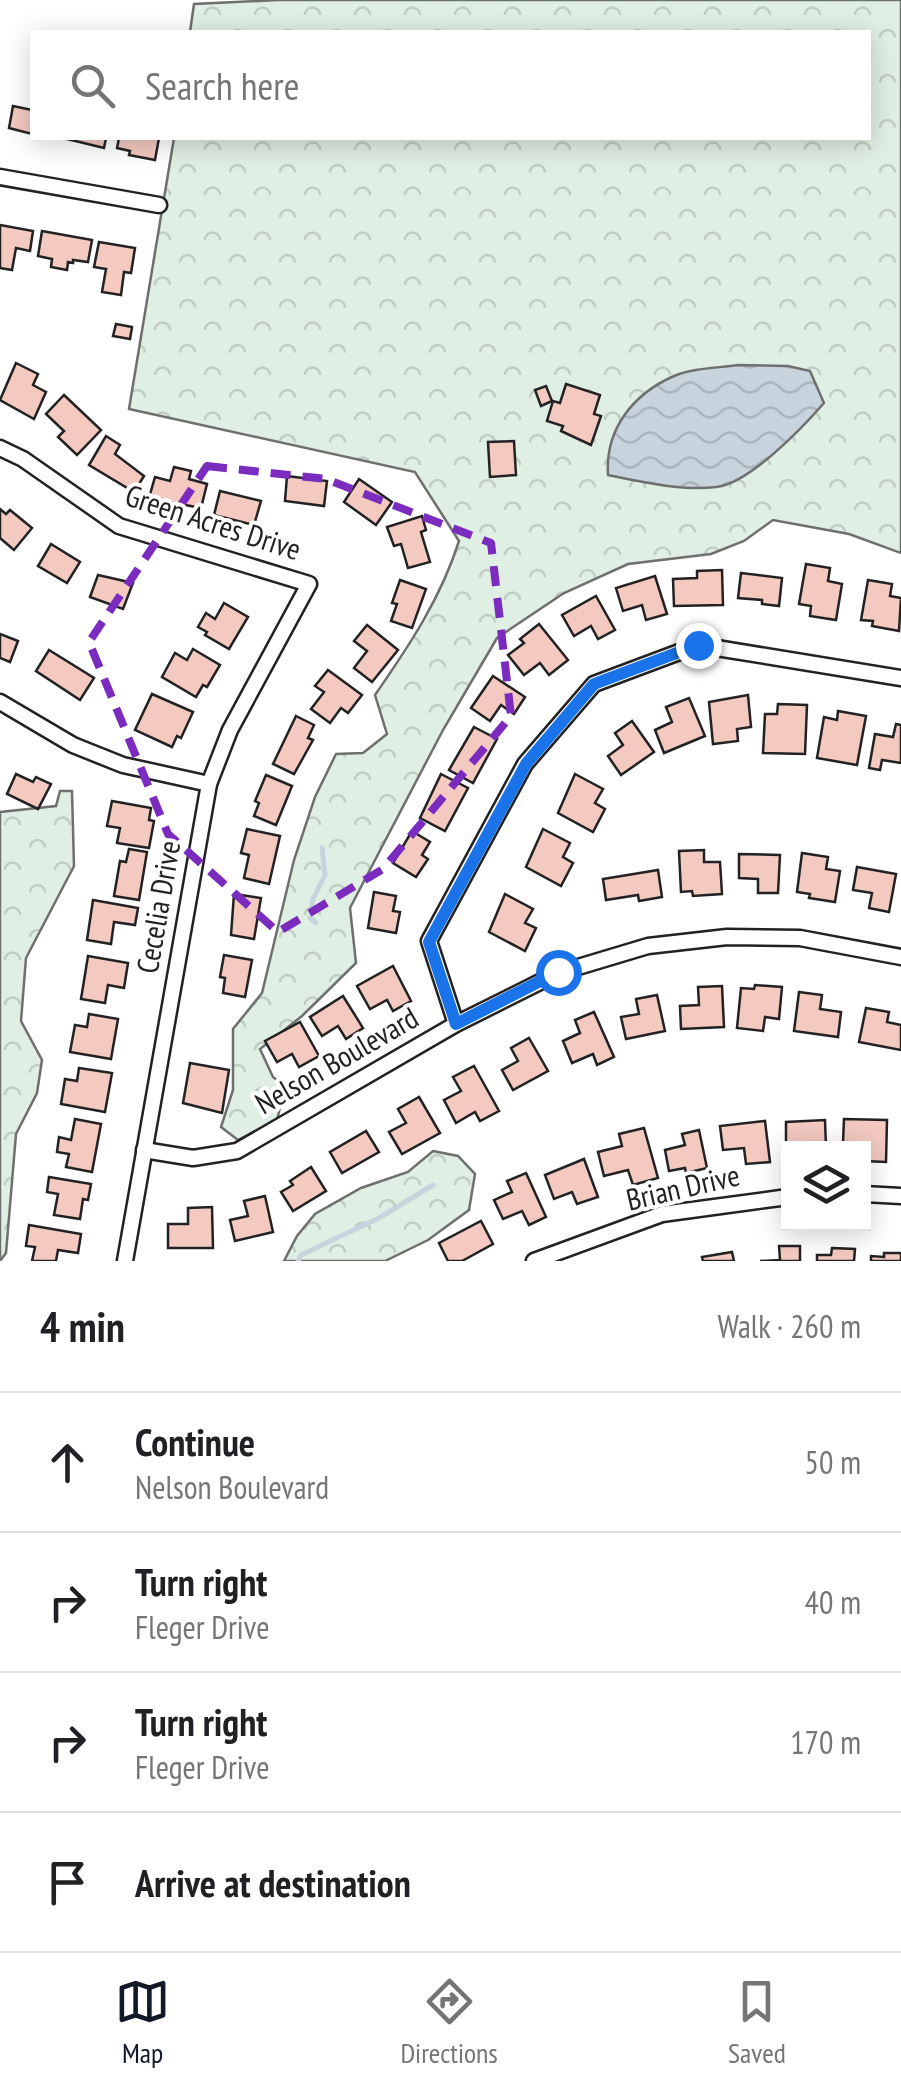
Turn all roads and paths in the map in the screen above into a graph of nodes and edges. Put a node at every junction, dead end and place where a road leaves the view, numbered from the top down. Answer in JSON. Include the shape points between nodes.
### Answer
{"nodes":[{"id":1,"x":0,"y":177,"type":"edge"},
{"id":2,"x":159,"y":205,"type":"dead end"},
{"id":3,"x":0,"y":448,"type":"edge"},
{"id":4,"x":309,"y":584,"type":"joint"},
{"id":5,"x":901,"y":678,"type":"edge"},
{"id":6,"x":0,"y":702,"type":"edge"},
{"id":7,"x":209,"y":784,"type":"junction"},
{"id":8,"x":901,"y":956,"type":"edge"},
{"id":9,"x":456,"y":1024,"type":"junction"},
{"id":10,"x":144,"y":1150,"type":"junction"},
{"id":11,"x":871,"y":1194,"type":"edge"},
{"id":12,"x":901,"y":1196,"type":"edge"},
{"id":13,"x":781,"y":1198,"type":"edge"},
{"id":14,"x":125,"y":1261,"type":"edge"},
{"id":15,"x":534,"y":1261,"type":"edge"}],
"edges":[{"from":1,"to":2,"type":"street"},
{"from":3,"to":4,"type":"street","name":"Green Acres Drive","via":[[119,526]]},
{"from":4,"to":7,"type":"street","name":"Cecelia Drive","via":[[230,730]]},
{"from":5,"to":9,"type":"street","via":[[698,645],[594,684],[526,764],[429,942]]},
{"from":6,"to":7,"type":"street","via":[[123,765]]},
{"from":7,"to":10,"type":"street","name":"Cecelia Drive"},
{"from":8,"to":9,"type":"street","name":"Nelson Boulevard","via":[[800,938],[648,946],[558,972]]},
{"from":9,"to":10,"type":"street","name":"Nelson Boulevard","via":[[237,1150],[193,1158]]},
{"from":10,"to":14,"type":"street","name":"Cecelia Drive"},
{"from":11,"to":12,"type":"street"},
{"from":13,"to":15,"type":"street","name":"Brian Drive","via":[[662,1214]]}]}
